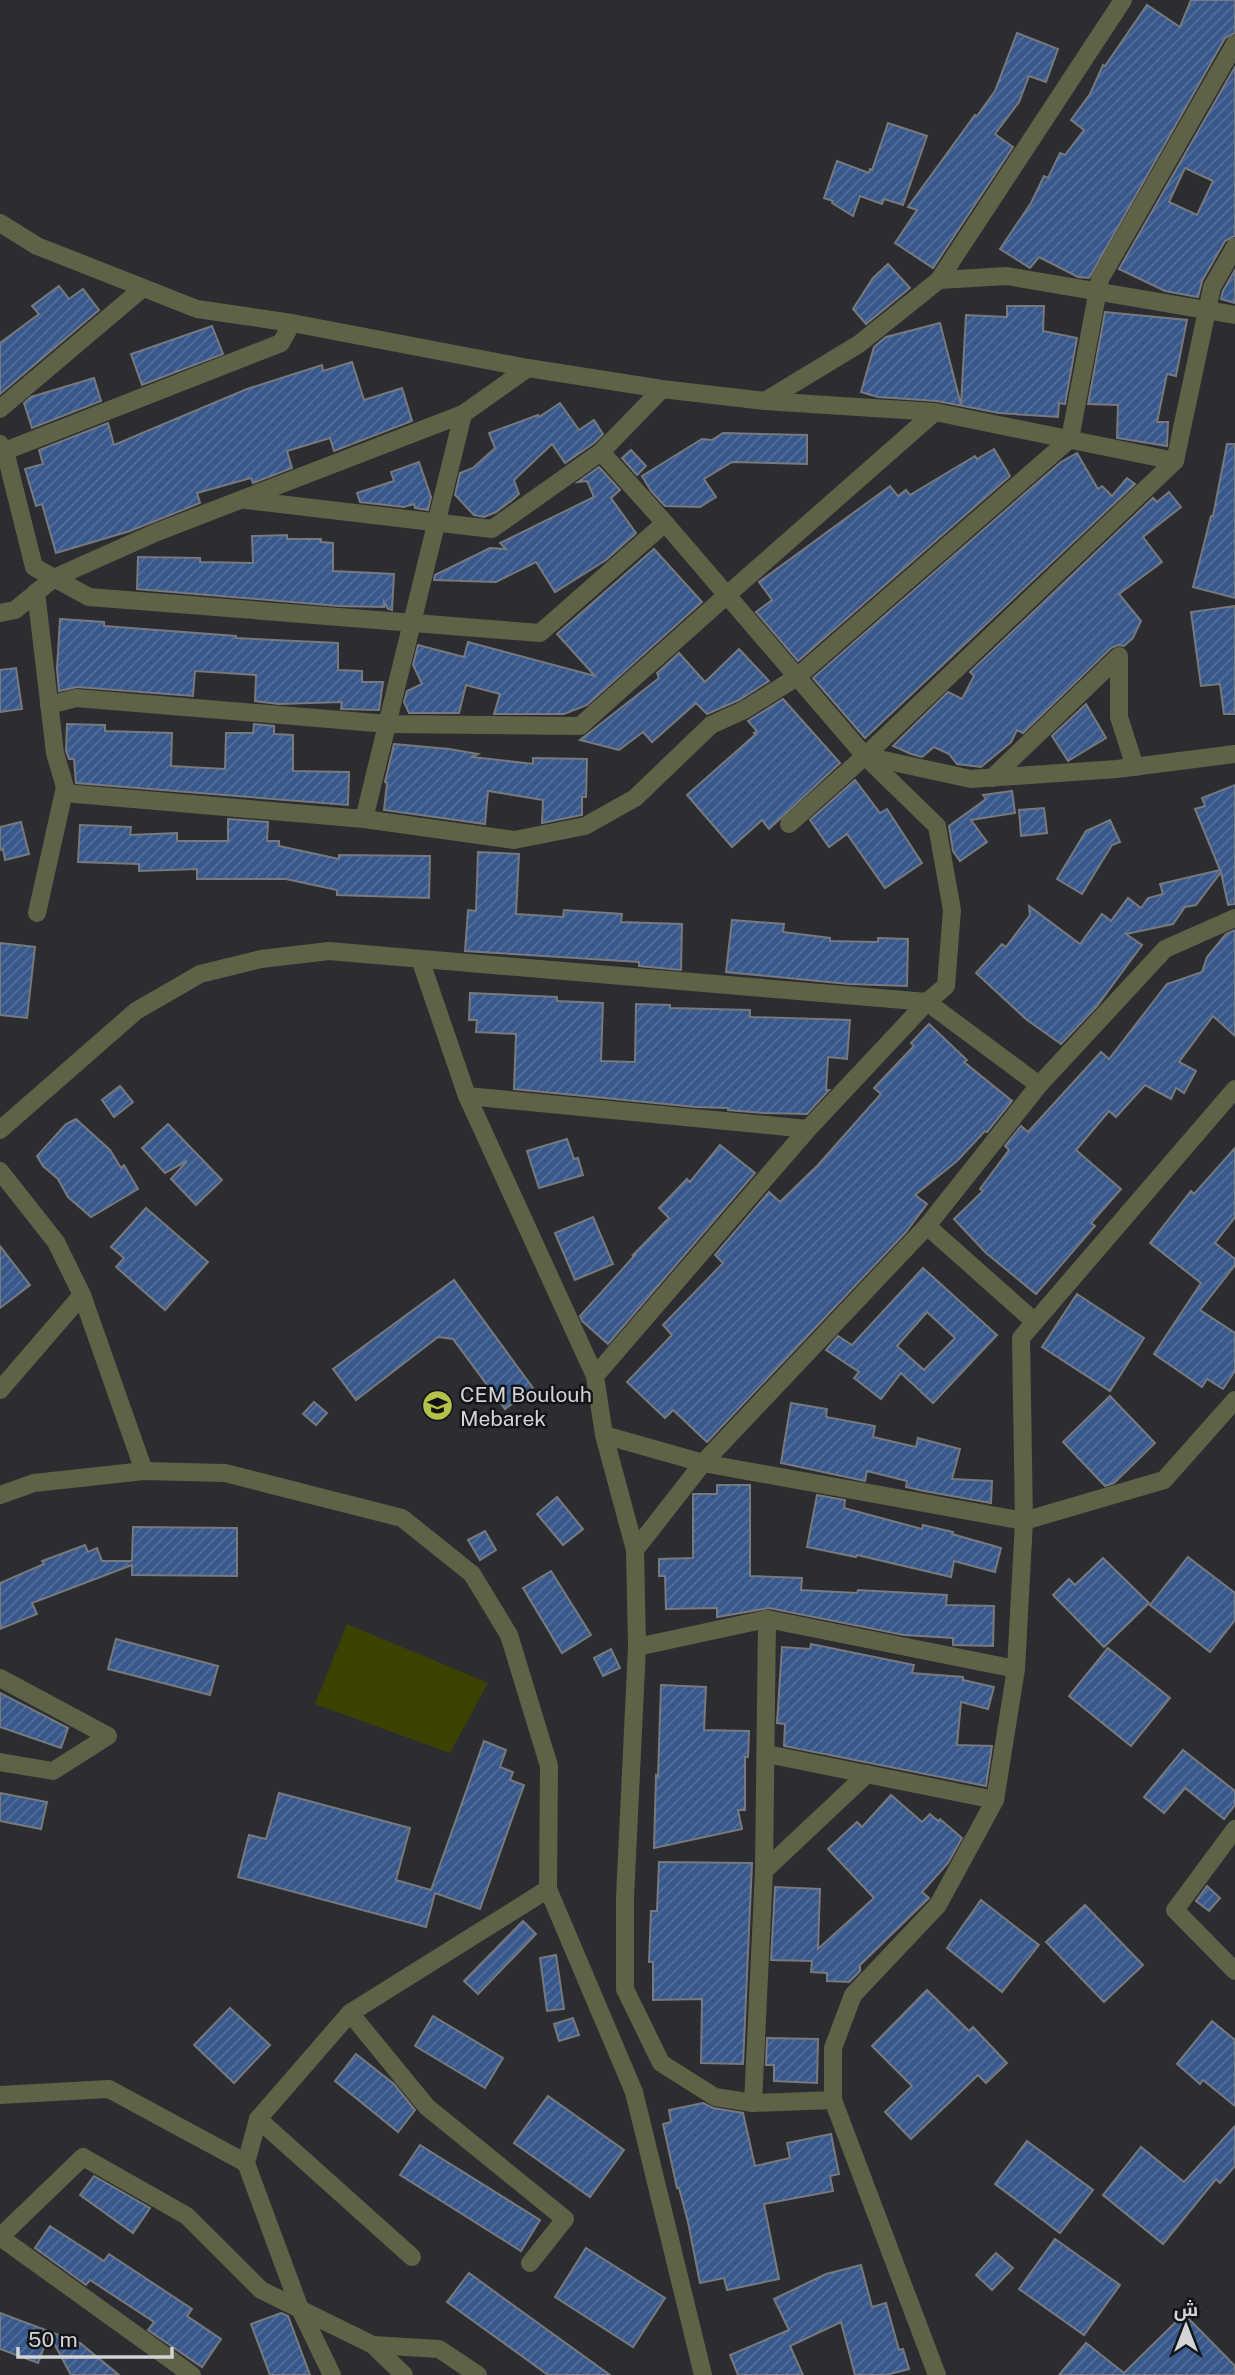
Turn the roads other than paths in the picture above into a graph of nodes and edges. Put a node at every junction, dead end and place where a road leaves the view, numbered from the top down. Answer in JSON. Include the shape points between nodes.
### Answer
{"nodes":[{"id":1,"x":1124,"y":0,"type":"edge"},
{"id":2,"x":1235,"y":44,"type":"edge"},
{"id":3,"x":0,"y":223,"type":"edge"},
{"id":4,"x":1235,"y":247,"type":"edge"},
{"id":5,"x":939,"y":280,"type":"junction"},
{"id":6,"x":143,"y":288,"type":"junction"},
{"id":7,"x":1098,"y":290,"type":"junction"},
{"id":8,"x":1207,"y":310,"type":"junction"},
{"id":9,"x":1235,"y":315,"type":"edge"},
{"id":10,"x":292,"y":323,"type":"junction"},
{"id":11,"x":528,"y":368,"type":"junction"},
{"id":12,"x":662,"y":389,"type":"junction"},
{"id":13,"x":765,"y":401,"type":"junction"},
{"id":14,"x":0,"y":409,"type":"edge"},
{"id":15,"x":935,"y":412,"type":"junction"},
{"id":16,"x":463,"y":414,"type":"junction"},
{"id":17,"x":1070,"y":439,"type":"junction"},
{"id":18,"x":2,"y":447,"type":"edge"},
{"id":19,"x":601,"y":452,"type":"junction"},
{"id":20,"x":1175,"y":461,"type":"junction"},
{"id":21,"x":241,"y":500,"type":"junction"},
{"id":22,"x":437,"y":522,"type":"junction"},
{"id":23,"x":665,"y":523,"type":"junction"},
{"id":24,"x":54,"y":578,"type":"junction"},
{"id":25,"x":36,"y":592,"type":"junction"},
{"id":26,"x":727,"y":595,"type":"junction"},
{"id":27,"x":0,"y":613,"type":"edge"},
{"id":28,"x":412,"y":623,"type":"junction"},
{"id":29,"x":797,"y":677,"type":"junction"},
{"id":30,"x":49,"y":705,"type":"junction"},
{"id":31,"x":387,"y":724,"type":"junction"},
{"id":32,"x":1235,"y":754,"type":"edge"},
{"id":33,"x":865,"y":756,"type":"junction"},
{"id":34,"x":1135,"y":767,"type":"junction"},
{"id":35,"x":992,"y":778,"type":"junction"},
{"id":36,"x":64,"y":793,"type":"junction"},
{"id":37,"x":364,"y":819,"type":"junction"},
{"id":38,"x":789,"y":824,"type":"dead end"},
{"id":39,"x":37,"y":914,"type":"dead end"},
{"id":40,"x":1235,"y":918,"type":"edge"},
{"id":41,"x":420,"y":959,"type":"junction"},
{"id":42,"x":926,"y":1002,"type":"junction"},
{"id":43,"x":1039,"y":1085,"type":"junction"},
{"id":44,"x":1235,"y":1089,"type":"edge"},
{"id":45,"x":467,"y":1096,"type":"junction"},
{"id":46,"x":808,"y":1129,"type":"junction"},
{"id":47,"x":0,"y":1130,"type":"edge"},
{"id":48,"x":0,"y":1171,"type":"edge"},
{"id":49,"x":926,"y":1226,"type":"junction"},
{"id":50,"x":82,"y":1295,"type":"junction"},
{"id":51,"x":1035,"y":1322,"type":"junction"},
{"id":52,"x":595,"y":1376,"type":"junction"},
{"id":53,"x":0,"y":1390,"type":"edge"},
{"id":54,"x":1235,"y":1400,"type":"edge"},
{"id":55,"x":604,"y":1435,"type":"junction"},
{"id":56,"x":703,"y":1463,"type":"junction"},
{"id":57,"x":145,"y":1471,"type":"junction"},
{"id":58,"x":0,"y":1495,"type":"edge"},
{"id":59,"x":1024,"y":1521,"type":"junction"},
{"id":60,"x":635,"y":1550,"type":"junction"},
{"id":61,"x":767,"y":1619,"type":"junction"},
{"id":62,"x":637,"y":1647,"type":"junction"},
{"id":63,"x":1016,"y":1669,"type":"junction"},
{"id":64,"x":0,"y":1678,"type":"edge"},
{"id":65,"x":767,"y":1754,"type":"junction"},
{"id":66,"x":0,"y":1762,"type":"edge"},
{"id":67,"x":867,"y":1774,"type":"junction"},
{"id":68,"x":996,"y":1800,"type":"junction"},
{"id":69,"x":1235,"y":1829,"type":"edge"},
{"id":70,"x":764,"y":1871,"type":"junction"},
{"id":71,"x":548,"y":1889,"type":"junction"},
{"id":72,"x":1235,"y":1971,"type":"edge"},
{"id":73,"x":350,"y":2013,"type":"junction"},
{"id":74,"x":0,"y":2095,"type":"edge"},
{"id":75,"x":833,"y":2100,"type":"junction"},
{"id":76,"x":753,"y":2103,"type":"junction"},
{"id":77,"x":258,"y":2119,"type":"junction"},
{"id":78,"x":246,"y":2163,"type":"junction"},
{"id":79,"x":411,"y":2257,"type":"dead end"},
{"id":80,"x":530,"y":2263,"type":"dead end"},
{"id":81,"x":300,"y":2309,"type":"junction"},
{"id":82,"x":373,"y":2346,"type":"junction"},
{"id":83,"x":192,"y":2375,"type":"edge"},
{"id":84,"x":332,"y":2375,"type":"edge"},
{"id":85,"x":404,"y":2375,"type":"edge"},
{"id":86,"x":478,"y":2375,"type":"edge"},
{"id":87,"x":703,"y":2375,"type":"edge"},
{"id":88,"x":937,"y":2375,"type":"edge"}],
"edges":[{"from":1,"to":5,"type":"street"},
{"from":2,"to":7,"type":"street","via":[[1100,279]]},
{"from":3,"to":6,"type":"street","via":[[37,246]]},
{"from":4,"to":8,"type":"street","via":[[1212,288]]},
{"from":5,"to":7,"type":"street","via":[[1007,276]]},
{"from":5,"to":13,"type":"street","via":[[859,344]]},
{"from":6,"to":10,"type":"street","via":[[197,309]]},
{"from":6,"to":14,"type":"street"},
{"from":7,"to":8,"type":"street"},
{"from":7,"to":17,"type":"street"},
{"from":8,"to":9,"type":"street"},
{"from":8,"to":20,"type":"street"},
{"from":10,"to":11,"type":"street"},
{"from":10,"to":18,"type":"street","via":[[281,343]]},
{"from":11,"to":12,"type":"street"},
{"from":11,"to":16,"type":"street"},
{"from":12,"to":13,"type":"street"},
{"from":12,"to":19,"type":"street"},
{"from":13,"to":15,"type":"street"},
{"from":15,"to":17,"type":"street"},
{"from":15,"to":26,"type":"street"},
{"from":16,"to":21,"type":"street"},
{"from":16,"to":22,"type":"street"},
{"from":17,"to":20,"type":"street"},
{"from":17,"to":29,"type":"street"},
{"from":18,"to":24,"type":"street","via":[[34,567]]},
{"from":19,"to":22,"type":"street","via":[[492,529]]},
{"from":19,"to":23,"type":"street"},
{"from":20,"to":33,"type":"street"},
{"from":21,"to":22,"type":"street"},
{"from":21,"to":24,"type":"street"},
{"from":22,"to":28,"type":"street"},
{"from":23,"to":26,"type":"street"},
{"from":23,"to":28,"type":"street","via":[[540,634]]},
{"from":24,"to":25,"type":"street"},
{"from":24,"to":28,"type":"street","via":[[89,597]]},
{"from":25,"to":27,"type":"street","via":[[15,610]]},
{"from":25,"to":30,"type":"street"},
{"from":26,"to":29,"type":"street"},
{"from":26,"to":31,"type":"street","via":[[580,726]]},
{"from":28,"to":31,"type":"street"},
{"from":29,"to":33,"type":"street"},
{"from":29,"to":37,"type":"street","via":[[710,725],[635,798],[585,826],[514,840]]},
{"from":30,"to":31,"type":"street","via":[[76,698]]},
{"from":30,"to":36,"type":"street"},
{"from":31,"to":37,"type":"street"},
{"from":32,"to":34,"type":"street"},
{"from":33,"to":35,"type":"street","via":[[971,779]]},
{"from":33,"to":38,"type":"street"},
{"from":33,"to":42,"type":"street","via":[[937,826],[952,910],[946,986]]},
{"from":34,"to":35,"type":"street"},
{"from":34,"to":35,"type":"street","via":[[1119,718],[1119,656]]},
{"from":36,"to":37,"type":"street"},
{"from":36,"to":39,"type":"street"},
{"from":40,"to":43,"type":"street","via":[[1165,949]]},
{"from":41,"to":42,"type":"street"},
{"from":41,"to":45,"type":"street"},
{"from":41,"to":47,"type":"street","via":[[329,951],[261,959],[200,974],[136,1012]]},
{"from":42,"to":43,"type":"street"},
{"from":42,"to":46,"type":"street"},
{"from":43,"to":49,"type":"street"},
{"from":44,"to":51,"type":"street"},
{"from":45,"to":46,"type":"street"},
{"from":45,"to":52,"type":"street"},
{"from":46,"to":52,"type":"street"},
{"from":48,"to":50,"type":"street","via":[[57,1242]]},
{"from":49,"to":51,"type":"street"},
{"from":49,"to":56,"type":"street"},
{"from":50,"to":53,"type":"street"},
{"from":50,"to":57,"type":"street"},
{"from":51,"to":59,"type":"street","via":[[1021,1338]]},
{"from":52,"to":55,"type":"street"},
{"from":54,"to":59,"type":"street","via":[[1164,1480]]},
{"from":55,"to":56,"type":"street"},
{"from":55,"to":60,"type":"street"},
{"from":56,"to":59,"type":"street"},
{"from":56,"to":60,"type":"street"},
{"from":57,"to":58,"type":"street","via":[[34,1483]]},
{"from":57,"to":71,"type":"street","via":[[225,1473],[402,1518],[472,1574],[509,1635],[549,1766]]},
{"from":59,"to":63,"type":"street"},
{"from":60,"to":62,"type":"street"},
{"from":61,"to":62,"type":"street"},
{"from":61,"to":63,"type":"street"},
{"from":61,"to":65,"type":"street"},
{"from":62,"to":76,"type":"street","via":[[625,1989],[662,2063],[715,2096]]},
{"from":63,"to":68,"type":"street"},
{"from":64,"to":66,"type":"street","via":[[107,1736],[53,1771]]},
{"from":65,"to":67,"type":"street"},
{"from":65,"to":70,"type":"street"},
{"from":67,"to":68,"type":"street"},
{"from":67,"to":70,"type":"street"},
{"from":68,"to":75,"type":"street","via":[[938,1905],[853,1995],[833,2048]]},
{"from":69,"to":72,"type":"street","via":[[1175,1910]]},
{"from":70,"to":76,"type":"street"},
{"from":71,"to":73,"type":"street"},
{"from":71,"to":87,"type":"street","via":[[634,2092]]},
{"from":73,"to":77,"type":"street"},
{"from":73,"to":80,"type":"street","via":[[427,2108],[565,2219]]},
{"from":74,"to":78,"type":"street","via":[[109,2089]]},
{"from":75,"to":76,"type":"street"},
{"from":75,"to":88,"type":"street"},
{"from":77,"to":78,"type":"street"},
{"from":77,"to":79,"type":"street"},
{"from":78,"to":81,"type":"street"},
{"from":81,"to":82,"type":"street"},
{"from":81,"to":83,"type":"street","via":[[261,2290],[187,2216],[83,2157],[0,2236]]},
{"from":81,"to":84,"type":"street"},
{"from":82,"to":85,"type":"street"},
{"from":82,"to":86,"type":"street","via":[[439,2349]]}]}
